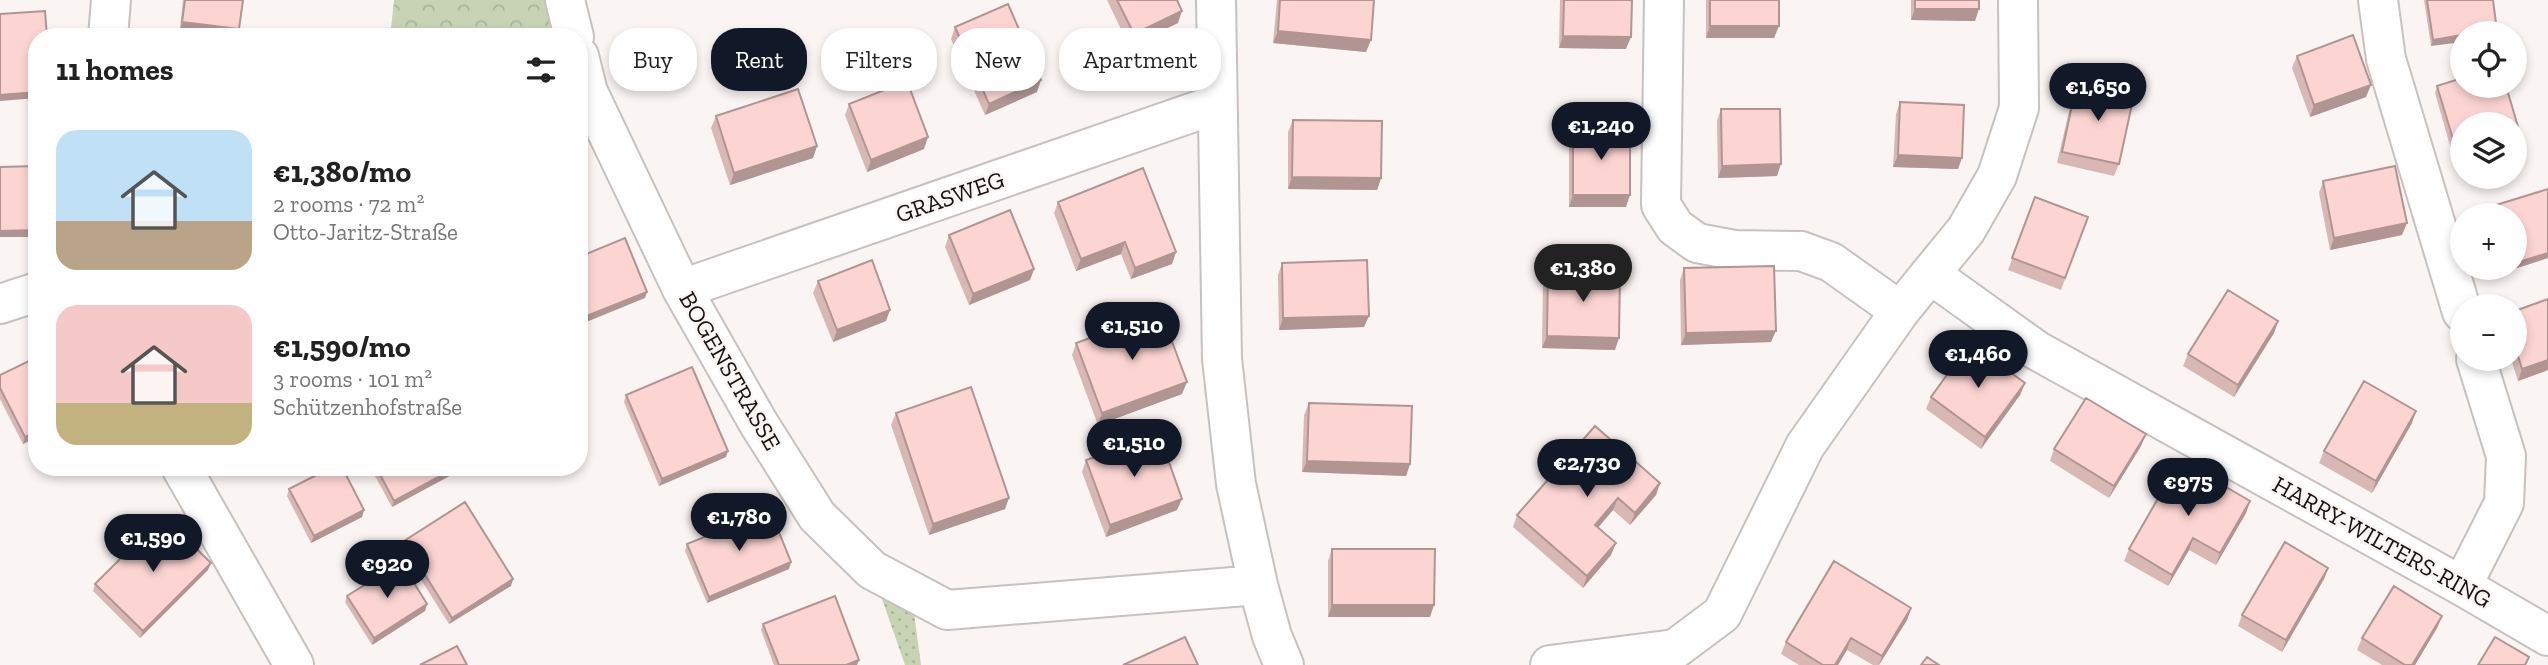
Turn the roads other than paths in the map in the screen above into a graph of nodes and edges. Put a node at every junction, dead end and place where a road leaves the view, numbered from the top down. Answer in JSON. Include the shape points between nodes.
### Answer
{"nodes":[{"id":1,"x":111,"y":0,"type":"edge"},
{"id":2,"x":565,"y":0,"type":"edge"},
{"id":3,"x":1216,"y":0,"type":"edge"},
{"id":4,"x":1664,"y":0,"type":"edge"},
{"id":5,"x":2018,"y":0,"type":"edge"},
{"id":6,"x":2378,"y":0,"type":"edge"},
{"id":7,"x":108,"y":28,"type":"edge"},
{"id":8,"x":572,"y":28,"type":"edge"},
{"id":9,"x":588,"y":92,"type":"edge"},
{"id":10,"x":1217,"y":104,"type":"junction"},
{"id":11,"x":1930,"y":274,"type":"junction"},
{"id":12,"x":682,"y":289,"type":"junction"},
{"id":13,"x":2457,"y":294,"type":"edge"},
{"id":14,"x":28,"y":295,"type":"edge"},
{"id":15,"x":0,"y":304,"type":"edge"},
{"id":16,"x":1900,"y":311,"type":"junction"},
{"id":17,"x":2480,"y":371,"type":"edge"},
{"id":18,"x":186,"y":476,"type":"edge"},
{"id":19,"x":1258,"y":585,"type":"junction"},
{"id":20,"x":2462,"y":586,"type":"junction"},
{"id":21,"x":2548,"y":636,"type":"edge"},
{"id":22,"x":294,"y":665,"type":"edge"},
{"id":23,"x":1284,"y":665,"type":"edge"},
{"id":24,"x":1550,"y":665,"type":"edge"}],
"edges":[{"from":1,"to":7,"type":"street"},
{"from":2,"to":8,"type":"street"},
{"from":3,"to":10,"type":"street"},
{"from":4,"to":16,"type":"street","via":[[1661,205],[1675,227],[1697,243],[1734,250],[1801,251],[1831,262]]},
{"from":5,"to":11,"type":"street","via":[[2019,108],[1997,176],[1966,230]]},
{"from":6,"to":13,"type":"street","via":[[2386,59]]},
{"from":9,"to":12,"type":"street","name":"BOGENSTRASSE"},
{"from":10,"to":12,"type":"street","name":"GRASWEG"},
{"from":10,"to":19,"type":"street","via":[[1222,359],[1236,484]]},
{"from":11,"to":16,"type":"street"},
{"from":11,"to":20,"type":"street","name":"HARRY-WILTERS-RING","via":[[2036,350]]},
{"from":12,"to":19,"type":"street","name":"BOGENSTRASSE","via":[[817,516],[872,570],[947,610]]},
{"from":14,"to":15,"type":"street"},
{"from":16,"to":24,"type":"street","via":[[1805,446],[1722,614],[1675,649]]},
{"from":17,"to":20,"type":"street","via":[[2506,456],[2504,503]]},
{"from":18,"to":22,"type":"street"},
{"from":19,"to":23,"type":"street"},
{"from":20,"to":21,"type":"street","name":"HARRY-WILTERS-RING"}]}
